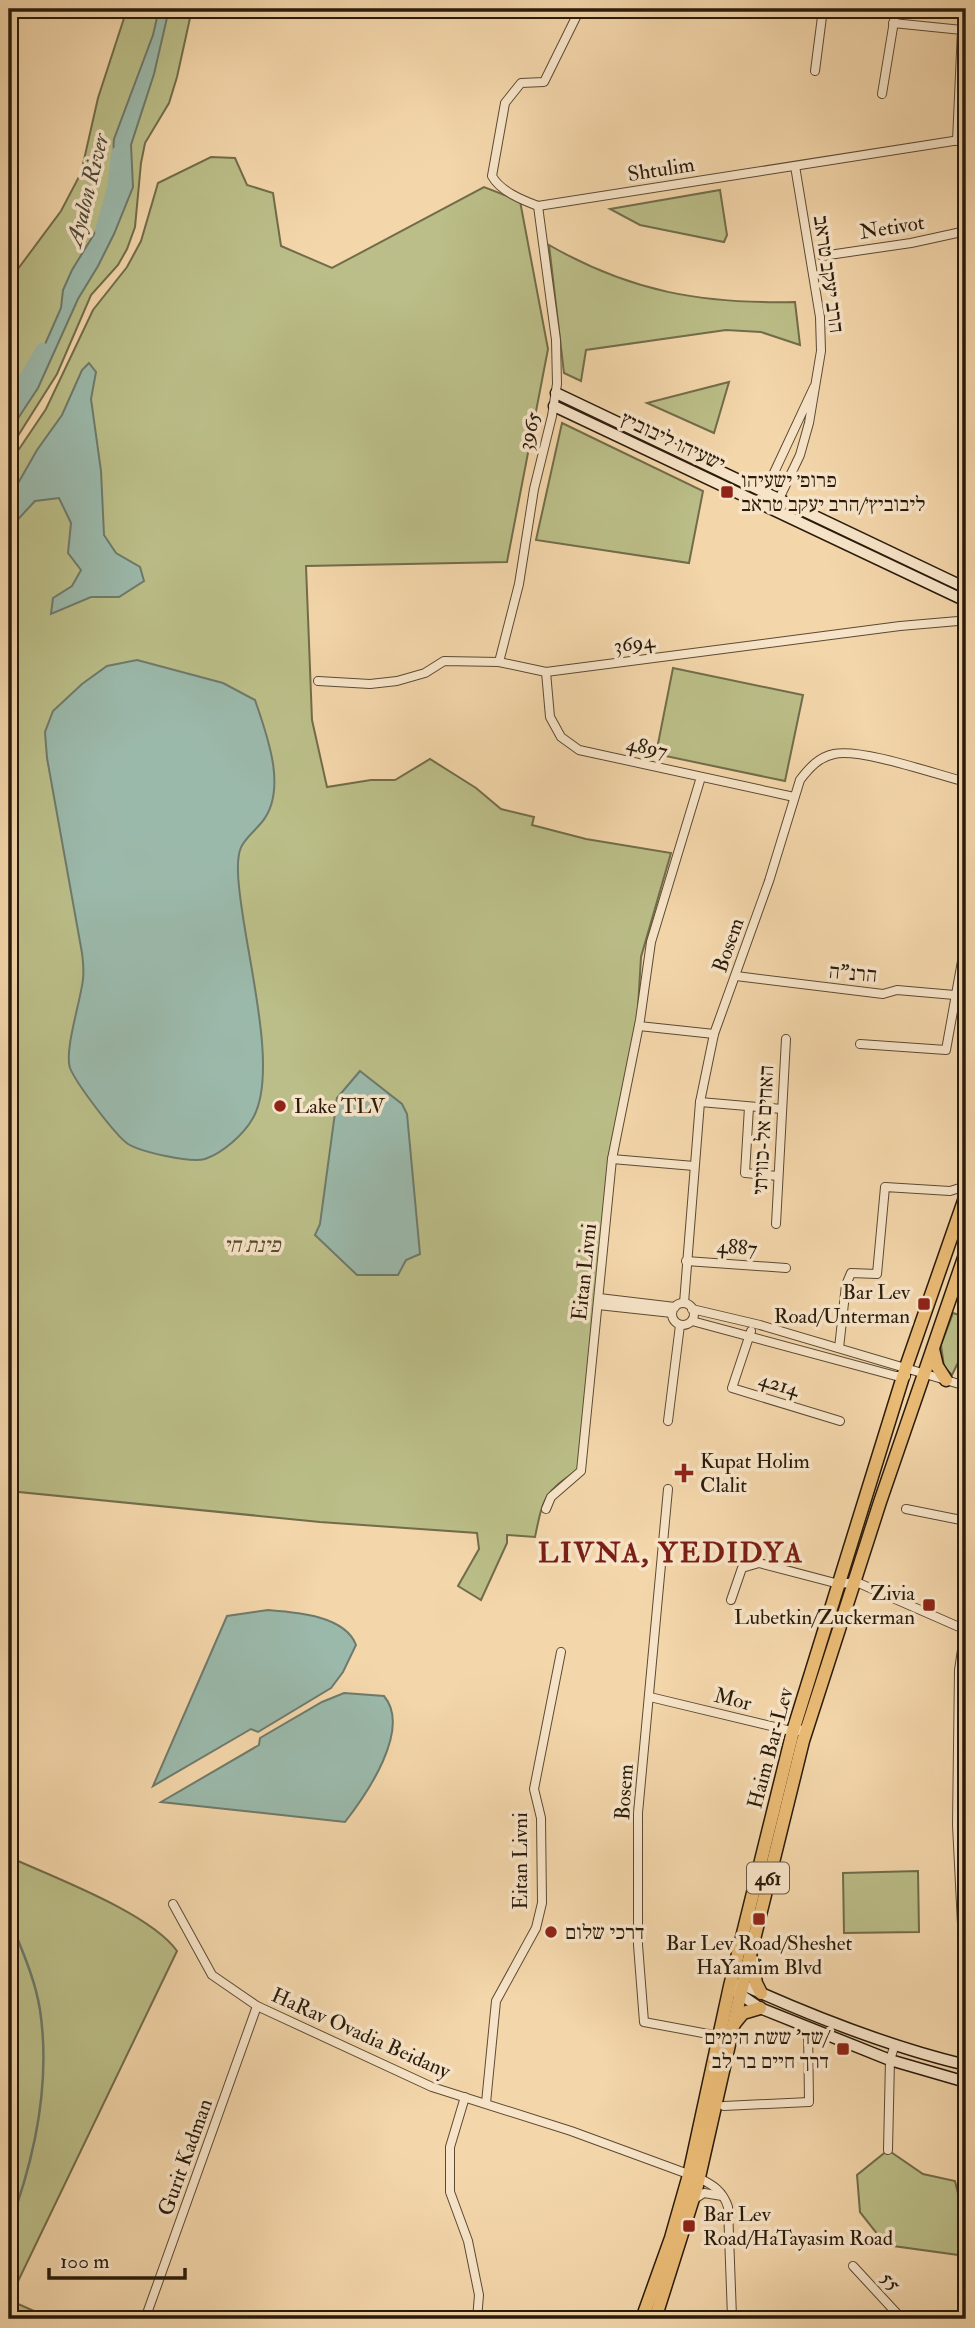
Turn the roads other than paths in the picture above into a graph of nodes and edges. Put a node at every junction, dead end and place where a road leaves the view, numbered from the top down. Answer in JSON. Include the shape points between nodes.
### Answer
{"nodes":[{"id":1,"x":580,"y":9,"type":"edge"},
{"id":2,"x":823,"y":9,"type":"edge"},
{"id":3,"x":896,"y":9,"type":"edge"},
{"id":4,"x":966,"y":10,"type":"edge"},
{"id":5,"x":893,"y":23,"type":"junction"},
{"id":6,"x":962,"y":30,"type":"junction"},
{"id":7,"x":815,"y":71,"type":"dead end"},
{"id":8,"x":882,"y":94,"type":"dead end"},
{"id":9,"x":961,"y":140,"type":"edge"},
{"id":10,"x":795,"y":166,"type":"junction"},
{"id":11,"x":538,"y":206,"type":"junction"},
{"id":12,"x":966,"y":231,"type":"edge"},
{"id":13,"x":822,"y":256,"type":"dead end"},
{"id":14,"x":814,"y":387,"type":"junction"},
{"id":15,"x":556,"y":393,"type":"junction"},
{"id":16,"x":554,"y":406,"type":"junction"},
{"id":17,"x":765,"y":492,"type":"junction"},
{"id":18,"x":779,"y":499,"type":"junction"},
{"id":19,"x":767,"y":507,"type":"junction"},
{"id":20,"x":966,"y":588,"type":"edge"},
{"id":21,"x":966,"y":601,"type":"edge"},
{"id":22,"x":958,"y":621,"type":"dead end"},
{"id":23,"x":499,"y":662,"type":"junction"},
{"id":24,"x":546,"y":672,"type":"junction"},
{"id":25,"x":318,"y":681,"type":"dead end"},
{"id":26,"x":701,"y":777,"type":"junction"},
{"id":27,"x":966,"y":782,"type":"edge"},
{"id":28,"x":794,"y":797,"type":"junction"},
{"id":29,"x":966,"y":939,"type":"edge"},
{"id":30,"x":736,"y":976,"type":"junction"},
{"id":31,"x":955,"y":995,"type":"junction"},
{"id":32,"x":966,"y":996,"type":"edge"},
{"id":33,"x":639,"y":1026,"type":"junction"},
{"id":34,"x":714,"y":1034,"type":"junction"},
{"id":35,"x":786,"y":1039,"type":"dead end"},
{"id":36,"x":860,"y":1044,"type":"dead end"},
{"id":37,"x":700,"y":1102,"type":"junction"},
{"id":38,"x":749,"y":1107,"type":"junction"},
{"id":39,"x":782,"y":1109,"type":"junction"},
{"id":40,"x":612,"y":1160,"type":"junction"},
{"id":41,"x":694,"y":1166,"type":"junction"},
{"id":42,"x":778,"y":1177,"type":"junction"},
{"id":43,"x":966,"y":1186,"type":"edge"},
{"id":44,"x":950,"y":1191,"type":"junction"},
{"id":45,"x":964,"y":1200,"type":"edge"},
{"id":46,"x":776,"y":1224,"type":"dead end"},
{"id":47,"x":966,"y":1252,"type":"edge"},
{"id":48,"x":686,"y":1261,"type":"junction"},
{"id":49,"x":786,"y":1268,"type":"dead end"},
{"id":50,"x":598,"y":1302,"type":"junction"},
{"id":51,"x":684,"y":1303,"type":"junction"},
{"id":52,"x":692,"y":1309,"type":"junction"},
{"id":53,"x":673,"y":1310,"type":"junction"},
{"id":54,"x":692,"y":1321,"type":"junction"},
{"id":55,"x":753,"y":1323,"type":"junction"},
{"id":56,"x":680,"y":1325,"type":"junction"},
{"id":57,"x":750,"y":1336,"type":"junction"},
{"id":58,"x":933,"y":1346,"type":"junction"},
{"id":59,"x":839,"y":1348,"type":"junction"},
{"id":60,"x":904,"y":1372,"type":"junction"},
{"id":61,"x":923,"y":1374,"type":"junction"},
{"id":62,"x":946,"y":1380,"type":"junction"},
{"id":63,"x":966,"y":1386,"type":"edge"},
{"id":64,"x":668,"y":1421,"type":"dead end"},
{"id":65,"x":840,"y":1421,"type":"dead end"},
{"id":66,"x":668,"y":1489,"type":"dead end"},
{"id":67,"x":546,"y":1509,"type":"dead end"},
{"id":68,"x":906,"y":1509,"type":"dead end"},
{"id":69,"x":966,"y":1521,"type":"edge"},
{"id":70,"x":840,"y":1580,"type":"junction"},
{"id":71,"x":856,"y":1582,"type":"junction"},
{"id":72,"x":731,"y":1600,"type":"dead end"},
{"id":73,"x":966,"y":1630,"type":"edge"},
{"id":74,"x":561,"y":1652,"type":"dead end"},
{"id":75,"x":650,"y":1696,"type":"junction"},
{"id":76,"x":807,"y":1728,"type":"junction"},
{"id":77,"x":793,"y":1731,"type":"junction"},
{"id":78,"x":962,"y":1863,"type":"edge"},
{"id":79,"x":173,"y":1904,"type":"dead end"},
{"id":80,"x":751,"y":1951,"type":"junction"},
{"id":81,"x":737,"y":1989,"type":"junction"},
{"id":82,"x":761,"y":1993,"type":"junction"},
{"id":83,"x":966,"y":2003,"type":"edge"},
{"id":84,"x":257,"y":2006,"type":"junction"},
{"id":85,"x":760,"y":2008,"type":"junction"},
{"id":86,"x":732,"y":2027,"type":"junction"},
{"id":87,"x":808,"y":2027,"type":"junction"},
{"id":88,"x":719,"y":2036,"type":"junction"},
{"id":89,"x":895,"y":2044,"type":"junction"},
{"id":90,"x":890,"y":2060,"type":"junction"},
{"id":91,"x":966,"y":2065,"type":"edge"},
{"id":92,"x":966,"y":2082,"type":"edge"},
{"id":93,"x":465,"y":2096,"type":"junction"},
{"id":94,"x":486,"y":2103,"type":"junction"},
{"id":95,"x":724,"y":2106,"type":"dead end"},
{"id":96,"x":888,"y":2150,"type":"dead end"},
{"id":97,"x":694,"y":2177,"type":"junction"},
{"id":98,"x":725,"y":2197,"type":"junction"},
{"id":99,"x":693,"y":2200,"type":"junction"},
{"id":100,"x":853,"y":2266,"type":"dead end"},
{"id":101,"x":145,"y":2319,"type":"edge"},
{"id":102,"x":477,"y":2319,"type":"edge"},
{"id":103,"x":642,"y":2319,"type":"edge"},
{"id":104,"x":655,"y":2319,"type":"edge"},
{"id":105,"x":831,"y":2319,"type":"edge"},
{"id":106,"x":902,"y":2319,"type":"edge"}],
"edges":[{"from":1,"to":11,"type":"street","via":[[544,82],[521,83],[505,103],[492,176],[496,183]]},
{"from":2,"to":7,"type":"street"},
{"from":3,"to":5,"type":"street"},
{"from":4,"to":6,"type":"street"},
{"from":5,"to":6,"type":"street"},
{"from":5,"to":8,"type":"street"},
{"from":6,"to":9,"type":"street"},
{"from":9,"to":10,"type":"street","name":"Shtulim"},
{"from":10,"to":11,"type":"street","name":"Shtulim"},
{"from":10,"to":14,"type":"street","name":"הרב יעקב טראב","via":[[822,331]]},
{"from":11,"to":15,"type":"street","name":"3965","via":[[556,340]]},
{"from":12,"to":13,"type":"street","name":"Netivot"},
{"from":14,"to":17,"type":"street","name":"הרב יעקב טראב"},
{"from":14,"to":18,"type":"street","name":"הרב יעקב טראב","via":[[803,445]]},
{"from":15,"to":16,"type":"street","name":"3965"},
{"from":15,"to":17,"type":"street","name":"ישעיהו ליבוביץ"},
{"from":16,"to":19,"type":"street","name":"ישעיהו ליבוביץ"},
{"from":16,"to":23,"type":"street","name":"3965"},
{"from":17,"to":18,"type":"street","name":"ישעיהו ליבוביץ"},
{"from":17,"to":19,"type":"street"},
{"from":18,"to":19,"type":"street","name":"הרב יעקב טראב"},
{"from":18,"to":20,"type":"street","name":"ישעיהו ליבוביץ"},
{"from":19,"to":21,"type":"street","name":"ישעיהו ליבוביץ"},
{"from":22,"to":24,"type":"street","name":"3694"},
{"from":23,"to":24,"type":"street","name":"3694"},
{"from":23,"to":25,"type":"street","name":"3694","via":[[444,661],[425,673],[370,684]]},
{"from":24,"to":26,"type":"street","name":"4897","via":[[550,717],[561,737],[579,750]]},
{"from":26,"to":28,"type":"street","name":"4897"},
{"from":26,"to":33,"type":"street","name":"Eitan Livni","via":[[651,942]]},
{"from":27,"to":28,"type":"street","name":"Bosem","via":[[856,752],[843,753],[822,758],[808,768]]},
{"from":28,"to":30,"type":"street","name":"Bosem"},
{"from":29,"to":31,"type":"street"},
{"from":30,"to":31,"type":"street","name":"הרנ\"ה","via":[[883,994],[898,990]]},
{"from":30,"to":34,"type":"street","name":"Bosem"},
{"from":31,"to":32,"type":"street","name":"הרנ\"ה"},
{"from":31,"to":36,"type":"street","via":[[946,1050]]},
{"from":33,"to":34,"type":"street"},
{"from":33,"to":40,"type":"street","name":"Eitan Livni"},
{"from":34,"to":37,"type":"street","name":"Bosem"},
{"from":35,"to":39,"type":"street","name":"האחים אל-כוויתי"},
{"from":37,"to":38,"type":"street"},
{"from":37,"to":41,"type":"street","name":"Bosem"},
{"from":38,"to":39,"type":"street"},
{"from":38,"to":42,"type":"street","via":[[745,1174]]},
{"from":39,"to":42,"type":"street","name":"האחים אל-כוויתי"},
{"from":40,"to":41,"type":"street"},
{"from":40,"to":50,"type":"street","name":"Eitan Livni"},
{"from":41,"to":48,"type":"street","name":"Bosem"},
{"from":42,"to":46,"type":"street","name":"האחים אל-כוויתי"},
{"from":43,"to":44,"type":"street"},
{"from":44,"to":45,"type":"street"},
{"from":44,"to":59,"type":"street","via":[[886,1187],[877,1274],[851,1273]]},
{"from":45,"to":60,"type":"main road","name":"Haim Bar-Lev","number":"461"},
{"from":47,"to":58,"type":"main road","name":"Haim Bar-Lev","number":"461"},
{"from":48,"to":49,"type":"street","name":"4887"},
{"from":48,"to":51,"type":"street","name":"Bosem"},
{"from":50,"to":53,"type":"street"},
{"from":50,"to":67,"type":"street","name":"Eitan Livni","via":[[581,1471],[551,1497]]},
{"from":51,"to":52,"type":"street"},
{"from":51,"to":53,"type":"street"},
{"from":52,"to":54,"type":"street"},
{"from":52,"to":55,"type":"street"},
{"from":53,"to":56,"type":"street","via":[[673,1319]]},
{"from":54,"to":56,"type":"street"},
{"from":54,"to":57,"type":"street"},
{"from":55,"to":57,"type":"street","name":"4214"},
{"from":55,"to":59,"type":"street"},
{"from":56,"to":64,"type":"street"},
{"from":57,"to":60,"type":"street"},
{"from":57,"to":65,"type":"street","name":"4214","via":[[732,1388]]},
{"from":58,"to":61,"type":"main road","name":"Haim Bar-Lev","number":"461"},
{"from":58,"to":62,"type":"main road"},
{"from":59,"to":60,"type":"street"},
{"from":60,"to":61,"type":"street"},
{"from":60,"to":70,"type":"main road","name":"Haim Bar-Lev","number":"461"},
{"from":61,"to":62,"type":"street"},
{"from":61,"to":71,"type":"main road","name":"Haim Bar-Lev","number":"461"},
{"from":62,"to":63,"type":"street"},
{"from":66,"to":75,"type":"street","name":"Bosem"},
{"from":68,"to":69,"type":"street"},
{"from":70,"to":71,"type":"street"},
{"from":70,"to":72,"type":"street","via":[[759,1563],[742,1568]]},
{"from":70,"to":77,"type":"main road","name":"Haim Bar-Lev","number":"461"},
{"from":71,"to":73,"type":"street"},
{"from":71,"to":76,"type":"main road","name":"Haim Bar-Lev","number":"461"},
{"from":73,"to":78,"type":"street","via":[[958,1670]]},
{"from":74,"to":94,"type":"street","name":"Eitan Livni","via":[[534,1789],[541,1818],[542,1903],[536,1928],[496,2001]]},
{"from":75,"to":77,"type":"street","name":"Mor"},
{"from":75,"to":88,"type":"street","name":"Bosem","via":[[638,1814],[638,1945],[644,2022]]},
{"from":76,"to":77,"type":"street","name":"Mor"},
{"from":76,"to":80,"type":"main road","name":"Haim Bar-Lev","number":"461"},
{"from":77,"to":81,"type":"main road","name":"Haim Bar-Lev","number":"461"},
{"from":78,"to":83,"type":"street"},
{"from":79,"to":84,"type":"street","name":"HaRav Ovadia Beidany","via":[[212,1975]]},
{"from":80,"to":81,"type":"main road","name":"Haim Bar-Lev","number":"461"},
{"from":80,"to":82,"type":"main road"},
{"from":81,"to":82,"type":"street"},
{"from":81,"to":85,"type":"street"},
{"from":81,"to":86,"type":"main road","name":"Haim Bar-Lev","number":"461"},
{"from":81,"to":88,"type":"main road","name":"Haim Bar-Lev","number":"461"},
{"from":82,"to":89,"type":"street"},
{"from":84,"to":93,"type":"street","name":"HaRav Ovadia Beidany","via":[[432,2087]]},
{"from":84,"to":101,"type":"street","name":"Gurit Kadman"},
{"from":85,"to":86,"type":"main road","via":[[743,2013]]},
{"from":85,"to":87,"type":"street"},
{"from":86,"to":97,"type":"main road","name":"Haim Bar-Lev","number":"461"},
{"from":87,"to":90,"type":"street"},
{"from":87,"to":95,"type":"street","via":[[809,2102]]},
{"from":88,"to":97,"type":"main road","name":"Haim Bar-Lev","number":"461"},
{"from":89,"to":90,"type":"street"},
{"from":89,"to":91,"type":"street"},
{"from":90,"to":92,"type":"street"},
{"from":90,"to":96,"type":"street"},
{"from":93,"to":94,"type":"street","name":"HaRav Ovadia Beidany"},
{"from":93,"to":102,"type":"street","via":[[450,2147],[450,2192],[468,2241],[480,2295]]},
{"from":94,"to":97,"type":"street","name":"HaRav Ovadia Beidany"},
{"from":97,"to":98,"type":"street","name":"HaRav Ovadia Beidany","via":[[717,2187]]},
{"from":97,"to":99,"type":"main road","name":"Haim Bar-Lev","number":"461"},
{"from":97,"to":103,"type":"main road","name":"Haim Bar-Lev","number":"461"},
{"from":98,"to":99,"type":"street","via":[[704,2193]]},
{"from":98,"to":105,"type":"street","via":[[732,2318]]},
{"from":99,"to":104,"type":"main road","name":"Haim Bar-Lev","number":"461"},
{"from":100,"to":106,"type":"street","name":"55"}]}
